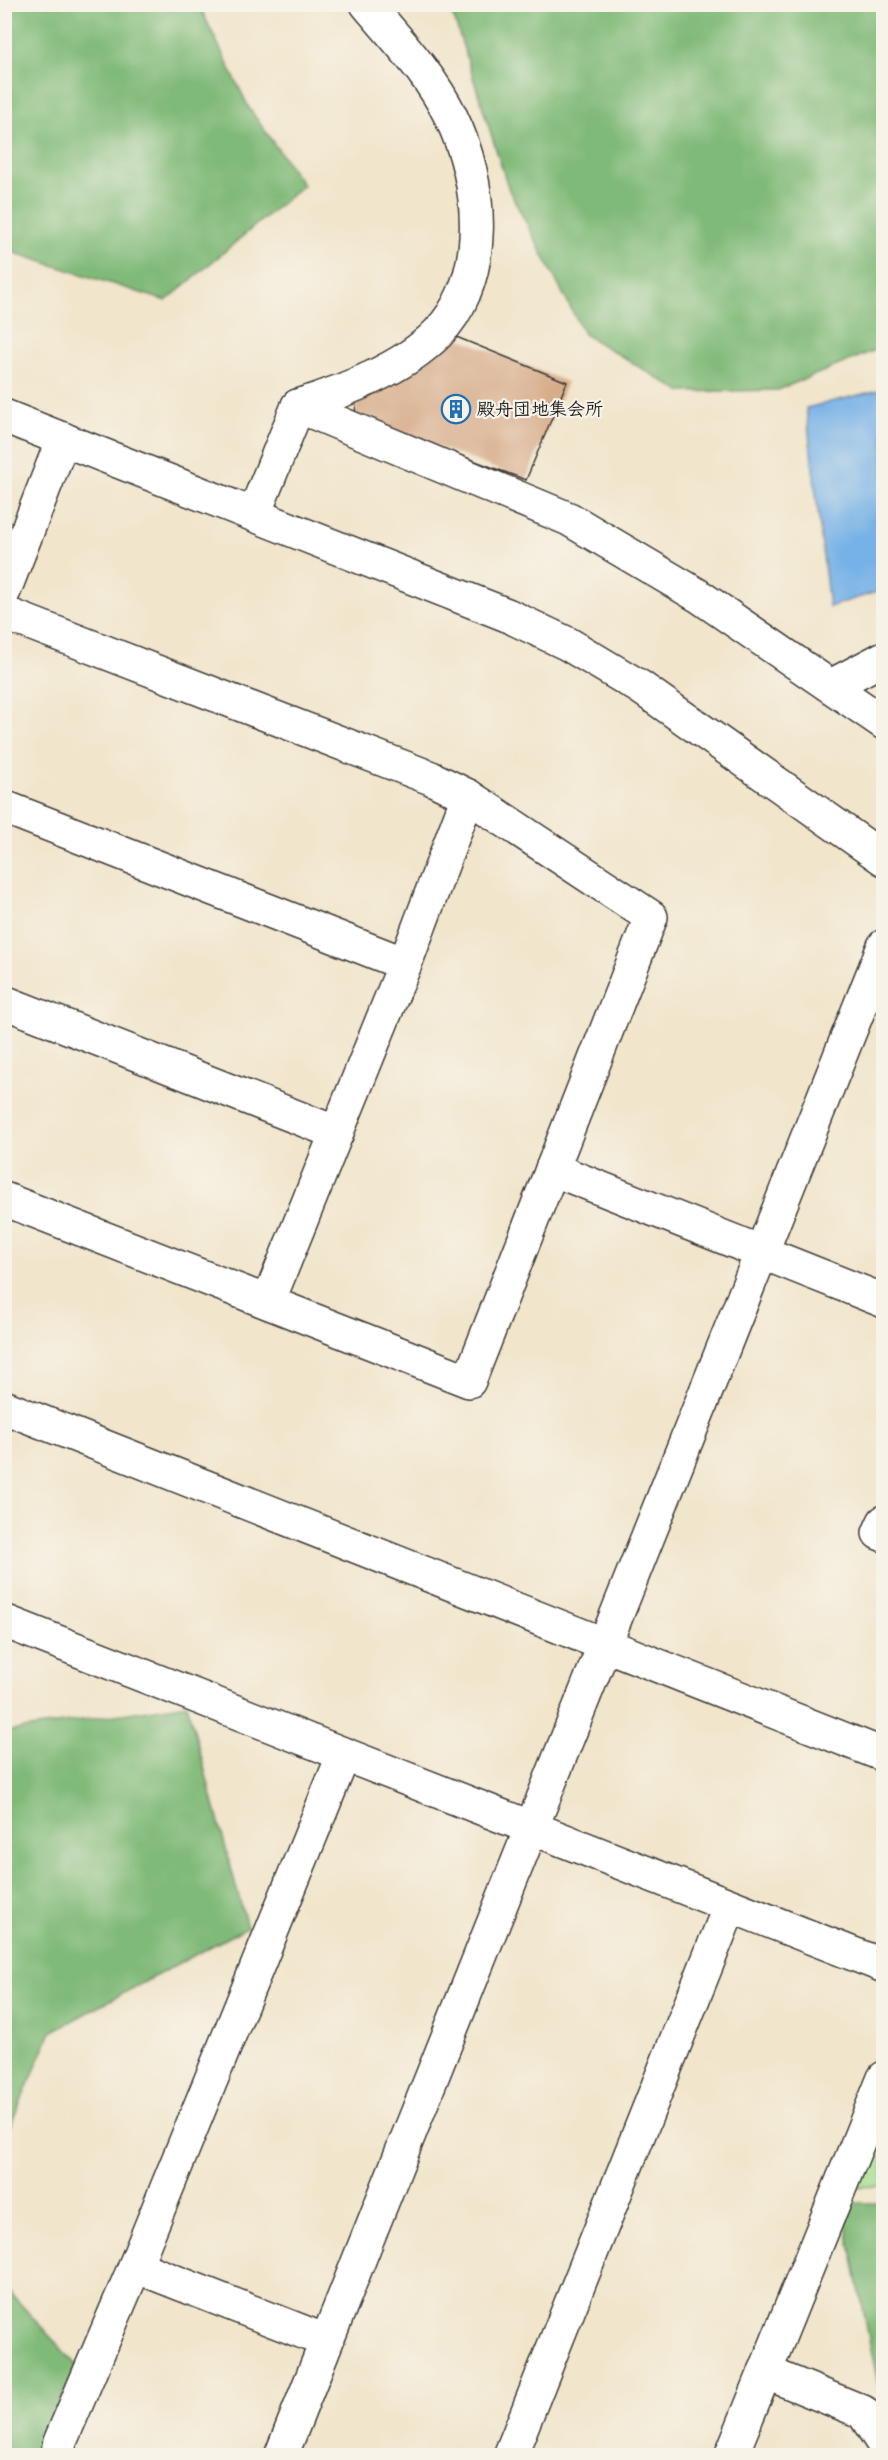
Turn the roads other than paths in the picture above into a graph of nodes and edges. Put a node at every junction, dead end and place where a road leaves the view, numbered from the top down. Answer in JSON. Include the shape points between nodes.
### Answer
{"nodes":[{"id":1,"x":367,"y":4,"type":"edge"},
{"id":2,"x":298,"y":406,"type":"junction"},
{"id":3,"x":4,"y":416,"type":"edge"},
{"id":4,"x":63,"y":439,"type":"junction"},
{"id":5,"x":254,"y":514,"type":"junction"},
{"id":6,"x":4,"y":591,"type":"edge"},
{"id":7,"x":4,"y":613,"type":"edge"},
{"id":8,"x":884,"y":658,"type":"edge"},
{"id":9,"x":831,"y":686,"type":"junction"},
{"id":10,"x":882,"y":728,"type":"edge"},
{"id":11,"x":468,"y":796,"type":"junction"},
{"id":12,"x":4,"y":807,"type":"edge"},
{"id":13,"x":884,"y":859,"type":"edge"},
{"id":14,"x":884,"y":946,"type":"edge"},
{"id":15,"x":405,"y":964,"type":"junction"},
{"id":16,"x":4,"y":1002,"type":"edge"},
{"id":17,"x":337,"y":1133,"type":"junction"},
{"id":18,"x":552,"y":1169,"type":"junction"},
{"id":19,"x":4,"y":1199,"type":"edge"},
{"id":20,"x":764,"y":1252,"type":"junction"},
{"id":21,"x":884,"y":1301,"type":"edge"},
{"id":22,"x":268,"y":1302,"type":"junction"},
{"id":23,"x":4,"y":1407,"type":"edge"},
{"id":24,"x":884,"y":1522,"type":"edge"},
{"id":25,"x":884,"y":1535,"type":"edge"},
{"id":26,"x":4,"y":1622,"type":"edge"},
{"id":27,"x":604,"y":1645,"type":"junction"},
{"id":28,"x":344,"y":1754,"type":"junction"},
{"id":29,"x":884,"y":1755,"type":"edge"},
{"id":30,"x":532,"y":1829,"type":"junction"},
{"id":31,"x":730,"y":1906,"type":"junction"},
{"id":32,"x":884,"y":1966,"type":"edge"},
{"id":33,"x":884,"y":2078,"type":"edge"},
{"id":34,"x":135,"y":2266,"type":"junction"},
{"id":35,"x":326,"y":2341,"type":"junction"},
{"id":36,"x":765,"y":2372,"type":"junction"},
{"id":37,"x":884,"y":2445,"type":"edge"},
{"id":38,"x":57,"y":2456,"type":"edge"},
{"id":39,"x":281,"y":2456,"type":"edge"},
{"id":40,"x":510,"y":2456,"type":"edge"},
{"id":41,"x":731,"y":2456,"type":"edge"}],
"edges":[{"from":1,"to":2,"type":"street","via":[[431,83],[451,117],[464,147],[471,178],[476,243],[461,298],[438,333],[388,368],[341,392]]},
{"from":2,"to":5,"type":"street"},
{"from":2,"to":9,"type":"street","via":[[569,519],[699,596]]},
{"from":3,"to":4,"type":"street"},
{"from":4,"to":5,"type":"street"},
{"from":4,"to":6,"type":"street"},
{"from":5,"to":13,"type":"street","via":[[507,615],[568,644],[640,687]]},
{"from":7,"to":11,"type":"street","via":[[431,778]]},
{"from":8,"to":9,"type":"street"},
{"from":9,"to":10,"type":"street"},
{"from":11,"to":15,"type":"street"},
{"from":11,"to":18,"type":"street","via":[[651,917]]},
{"from":12,"to":15,"type":"street"},
{"from":14,"to":20,"type":"street"},
{"from":15,"to":17,"type":"street"},
{"from":16,"to":17,"type":"street"},
{"from":17,"to":22,"type":"street"},
{"from":18,"to":20,"type":"street"},
{"from":18,"to":22,"type":"street","via":[[469,1381]]},
{"from":19,"to":22,"type":"street"},
{"from":20,"to":21,"type":"street"},
{"from":20,"to":27,"type":"street"},
{"from":23,"to":27,"type":"street"},
{"from":24,"to":25,"type":"street","via":[[879,1533]]},
{"from":26,"to":28,"type":"street"},
{"from":27,"to":29,"type":"street"},
{"from":27,"to":30,"type":"street"},
{"from":28,"to":30,"type":"street"},
{"from":28,"to":34,"type":"street"},
{"from":30,"to":31,"type":"street"},
{"from":30,"to":35,"type":"street"},
{"from":31,"to":32,"type":"street"},
{"from":31,"to":40,"type":"street"},
{"from":33,"to":36,"type":"street"},
{"from":34,"to":35,"type":"street"},
{"from":34,"to":38,"type":"street"},
{"from":35,"to":39,"type":"street"},
{"from":36,"to":37,"type":"street","via":[[863,2412]]},
{"from":36,"to":41,"type":"street"}]}
